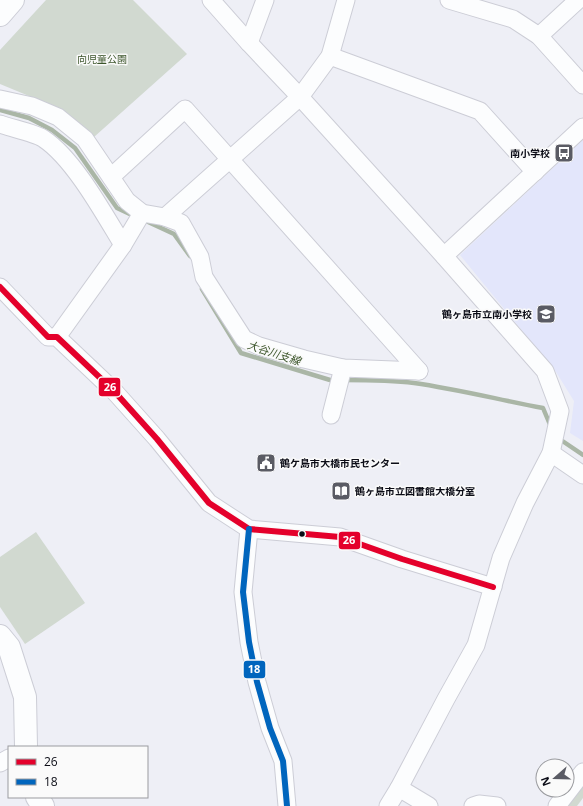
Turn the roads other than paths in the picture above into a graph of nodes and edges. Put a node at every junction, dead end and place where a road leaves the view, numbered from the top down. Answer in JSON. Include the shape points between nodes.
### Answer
{"nodes":[{"id":1,"x":13,"y":0,"type":"edge"},
{"id":2,"x":211,"y":0,"type":"edge"},
{"id":3,"x":265,"y":0,"type":"edge"},
{"id":4,"x":346,"y":0,"type":"edge"},
{"id":5,"x":449,"y":0,"type":"edge"},
{"id":6,"x":578,"y":0,"type":"edge"},
{"id":7,"x":0,"y":15,"type":"edge"},
{"id":8,"x":539,"y":36,"type":"junction"},
{"id":9,"x":248,"y":43,"type":"junction"},
{"id":10,"x":330,"y":56,"type":"junction"},
{"id":11,"x":583,"y":85,"type":"edge"},
{"id":12,"x":300,"y":97,"type":"junction"},
{"id":13,"x":0,"y":99,"type":"edge"},
{"id":14,"x":0,"y":124,"type":"edge"},
{"id":15,"x":583,"y":127,"type":"edge"},
{"id":16,"x":230,"y":159,"type":"junction"},
{"id":17,"x":535,"y":172,"type":"junction"},
{"id":18,"x":111,"y":177,"type":"junction"},
{"id":19,"x":142,"y":213,"type":"junction"},
{"id":20,"x":165,"y":217,"type":"junction"},
{"id":21,"x":123,"y":245,"type":"junction"},
{"id":22,"x":444,"y":256,"type":"junction"},
{"id":23,"x":0,"y":287,"type":"edge"},
{"id":24,"x":57,"y":337,"type":"junction"},
{"id":25,"x":343,"y":368,"type":"junction"},
{"id":26,"x":331,"y":415,"type":"dead end"},
{"id":27,"x":551,"y":453,"type":"junction"},
{"id":28,"x":583,"y":475,"type":"edge"},
{"id":29,"x":248,"y":529,"type":"junction"},
{"id":30,"x":493,"y":587,"type":"junction"},
{"id":31,"x":0,"y":636,"type":"edge"},
{"id":32,"x":26,"y":746,"type":"edge"},
{"id":33,"x":583,"y":772,"type":"edge"},
{"id":34,"x":399,"y":788,"type":"junction"},
{"id":35,"x":287,"y":806,"type":"edge"},
{"id":36,"x":388,"y":806,"type":"edge"},
{"id":37,"x":429,"y":806,"type":"edge"},
{"id":38,"x":473,"y":806,"type":"edge"},
{"id":39,"x":496,"y":806,"type":"edge"},
{"id":40,"x":557,"y":806,"type":"edge"}],
"edges":[{"from":1,"to":7,"type":"main road"},
{"from":2,"to":9,"type":"street"},
{"from":3,"to":9,"type":"street"},
{"from":4,"to":10,"type":"street"},
{"from":5,"to":8,"type":"street","via":[[513,20]]},
{"from":6,"to":8,"type":"street"},
{"from":8,"to":11,"type":"street"},
{"from":9,"to":12,"type":"street"},
{"from":10,"to":12,"type":"street"},
{"from":10,"to":17,"type":"street","via":[[480,112]]},
{"from":12,"to":16,"type":"street"},
{"from":12,"to":22,"type":"street"},
{"from":13,"to":18,"type":"street","via":[[32,106],[58,118],[85,139]]},
{"from":14,"to":21,"type":"street","via":[[43,138],[62,154]]},
{"from":15,"to":17,"type":"street"},
{"from":16,"to":18,"type":"street","via":[[184,109]]},
{"from":16,"to":20,"type":"street"},
{"from":16,"to":25,"type":"street","via":[[419,371]]},
{"from":17,"to":22,"type":"street"},
{"from":18,"to":19,"type":"street","via":[[127,201]]},
{"from":19,"to":20,"type":"street"},
{"from":19,"to":21,"type":"street"},
{"from":20,"to":25,"type":"street","via":[[181,223],[200,256],[204,277],[244,339],[259,346]]},
{"from":21,"to":24,"type":"street"},
{"from":22,"to":27,"type":"street","via":[[545,371],[560,411]]},
{"from":23,"to":24,"type":"street","via":[[48,337]]},
{"from":24,"to":29,"type":"street","via":[[114,391],[157,439],[209,504]]},
{"from":25,"to":26,"type":"street"},
{"from":27,"to":28,"type":"street"},
{"from":27,"to":30,"type":"street","via":[[501,558]]},
{"from":29,"to":30,"type":"street","via":[[340,537]]},
{"from":29,"to":35,"type":"street","via":[[243,592],[249,642],[270,728],[283,762]]},
{"from":30,"to":34,"type":"street","via":[[476,645]]},
{"from":31,"to":32,"type":"main road","via":[[9,647],[26,697]]},
{"from":33,"to":40,"type":"street"},
{"from":34,"to":36,"type":"street"},
{"from":34,"to":37,"type":"street"},
{"from":38,"to":39,"type":"street"}]}
